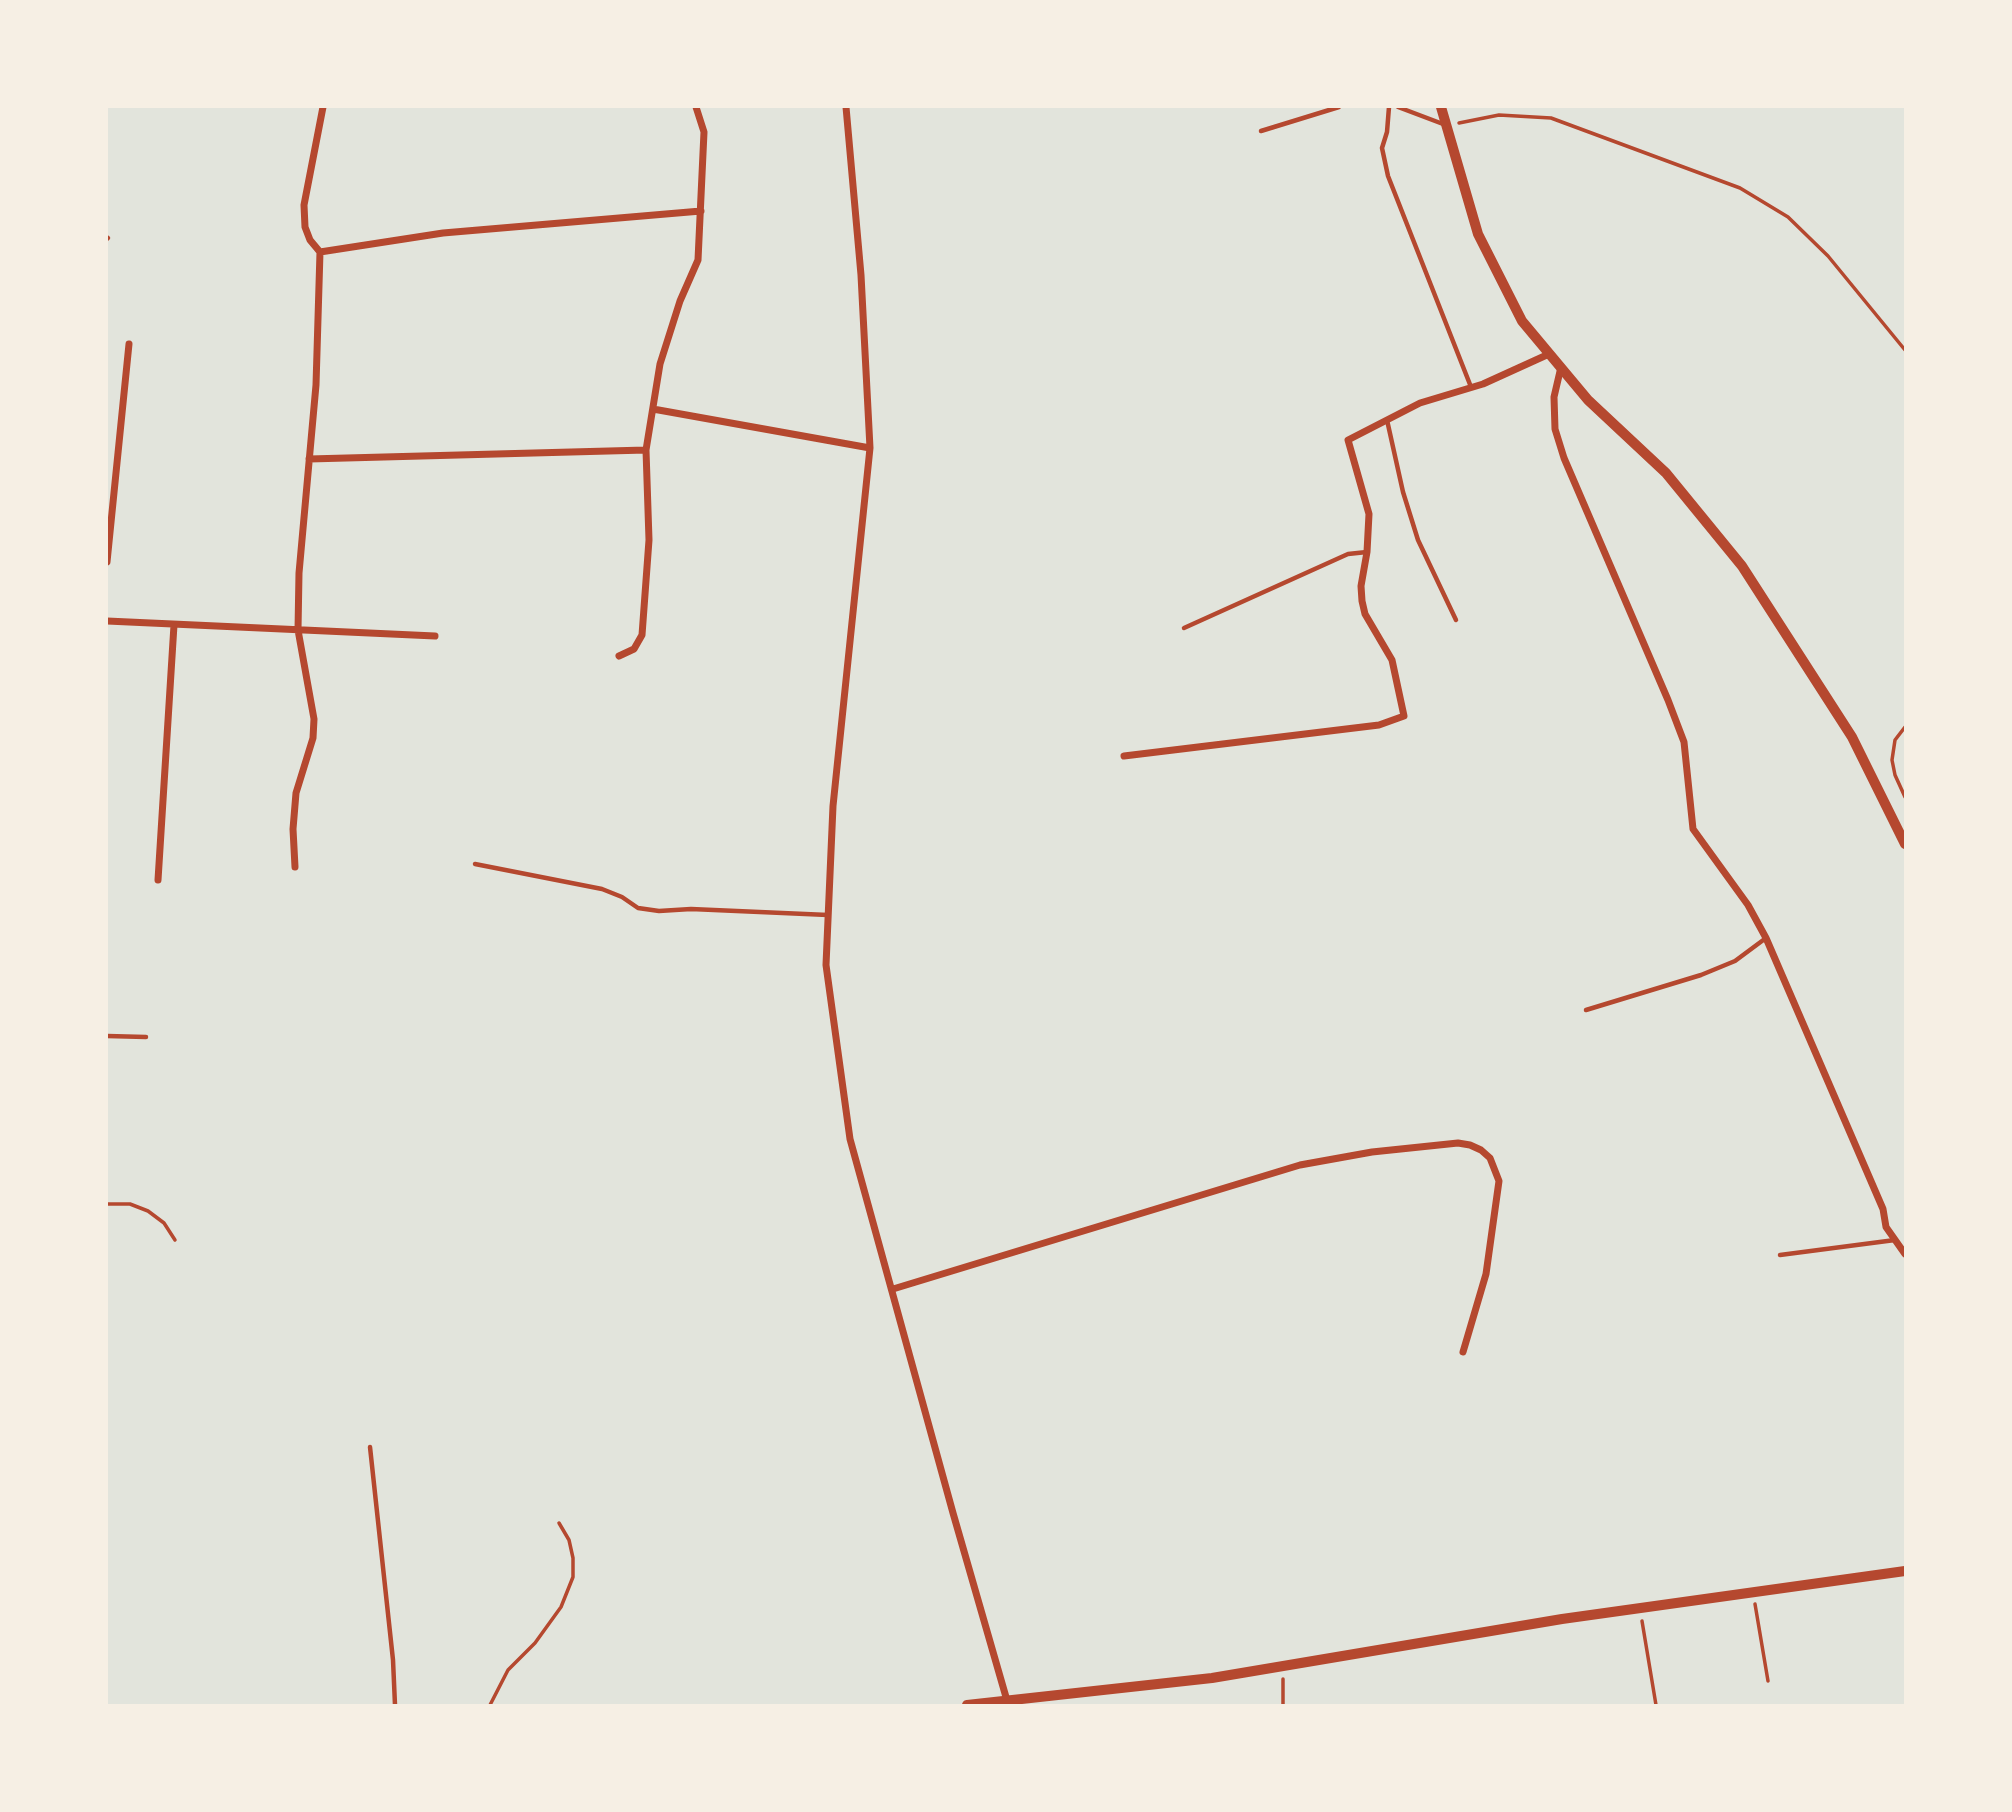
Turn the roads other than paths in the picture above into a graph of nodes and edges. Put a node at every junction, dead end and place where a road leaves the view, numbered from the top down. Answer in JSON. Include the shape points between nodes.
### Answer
{"nodes":[{"id":1,"x":323,"y":107,"type":"edge"},
{"id":2,"x":696,"y":107,"type":"edge"},
{"id":3,"x":846,"y":107,"type":"edge"},
{"id":4,"x":1339,"y":107,"type":"edge"},
{"id":5,"x":1389,"y":107,"type":"edge"},
{"id":6,"x":1398,"y":107,"type":"edge"},
{"id":7,"x":1441,"y":107,"type":"edge"},
{"id":8,"x":1447,"y":125,"type":"junction"},
{"id":9,"x":1261,"y":131,"type":"dead end"},
{"id":10,"x":701,"y":211,"type":"junction"},
{"id":11,"x":320,"y":252,"type":"junction"},
{"id":12,"x":129,"y":344,"type":"dead end"},
{"id":13,"x":1549,"y":354,"type":"junction"},
{"id":14,"x":1561,"y":367,"type":"junction"},
{"id":15,"x":1471,"y":387,"type":"junction"},
{"id":16,"x":653,"y":409,"type":"junction"},
{"id":17,"x":1387,"y":419,"type":"junction"},
{"id":18,"x":870,"y":448,"type":"junction"},
{"id":19,"x":646,"y":450,"type":"junction"},
{"id":20,"x":309,"y":459,"type":"junction"},
{"id":21,"x":1367,"y":552,"type":"junction"},
{"id":22,"x":107,"y":562,"type":"edge"},
{"id":23,"x":1457,"y":620,"type":"dead end"},
{"id":24,"x":107,"y":621,"type":"edge"},
{"id":25,"x":174,"y":625,"type":"junction"},
{"id":26,"x":1184,"y":628,"type":"dead end"},
{"id":27,"x":298,"y":629,"type":"junction"},
{"id":28,"x":435,"y":636,"type":"dead end"},
{"id":29,"x":619,"y":656,"type":"dead end"},
{"id":30,"x":1124,"y":755,"type":"dead end"},
{"id":31,"x":1901,"y":826,"type":"edge"},
{"id":32,"x":1905,"y":844,"type":"edge"},
{"id":33,"x":475,"y":864,"type":"dead end"},
{"id":34,"x":295,"y":867,"type":"dead end"},
{"id":35,"x":158,"y":880,"type":"dead end"},
{"id":36,"x":828,"y":915,"type":"junction"},
{"id":37,"x":1766,"y":938,"type":"junction"},
{"id":38,"x":1586,"y":1010,"type":"dead end"},
{"id":39,"x":107,"y":1036,"type":"edge"},
{"id":40,"x":146,"y":1037,"type":"dead end"},
{"id":41,"x":1895,"y":1240,"type":"junction"},
{"id":42,"x":1905,"y":1254,"type":"edge"},
{"id":43,"x":1780,"y":1255,"type":"dead end"},
{"id":44,"x":893,"y":1289,"type":"junction"},
{"id":45,"x":1463,"y":1352,"type":"dead end"},
{"id":46,"x":370,"y":1447,"type":"dead end"},
{"id":47,"x":1905,"y":1571,"type":"edge"},
{"id":48,"x":1008,"y":1703,"type":"edge"},
{"id":49,"x":395,"y":1705,"type":"edge"},
{"id":50,"x":967,"y":1705,"type":"edge"}],
"edges":[{"from":1,"to":11,"type":"street","via":[[303,205],[305,227]]},
{"from":2,"to":10,"type":"street","via":[[704,132]]},
{"from":3,"to":18,"type":"street"},
{"from":4,"to":9,"type":"lane"},
{"from":5,"to":15,"type":"lane","via":[[1382,148],[1388,176]]},
{"from":6,"to":8,"type":"lane"},
{"from":7,"to":8,"type":"street"},
{"from":8,"to":13,"type":"street","via":[[1478,234],[1522,321]]},
{"from":10,"to":11,"type":"street","via":[[443,233]]},
{"from":10,"to":16,"type":"street","via":[[698,260],[660,365]]},
{"from":11,"to":20,"type":"street"},
{"from":12,"to":22,"type":"street"},
{"from":13,"to":14,"type":"street"},
{"from":13,"to":15,"type":"street"},
{"from":14,"to":31,"type":"street","via":[[1588,400],[1666,473],[1742,566],[1852,737]]},
{"from":14,"to":37,"type":"street","via":[[1553,397],[1555,429],[1684,742],[1693,830],[1748,905]]},
{"from":15,"to":17,"type":"street","via":[[1420,402]]},
{"from":16,"to":18,"type":"street"},
{"from":16,"to":19,"type":"street"},
{"from":17,"to":21,"type":"street","via":[[1348,440],[1369,514]]},
{"from":17,"to":23,"type":"lane","via":[[1418,540]]},
{"from":18,"to":36,"type":"street","via":[[833,806]]},
{"from":19,"to":20,"type":"street"},
{"from":19,"to":29,"type":"street","via":[[649,540],[642,635],[634,649]]},
{"from":20,"to":27,"type":"street"},
{"from":21,"to":26,"type":"lane","via":[[1348,554]]},
{"from":21,"to":30,"type":"street","via":[[1362,601],[1392,660],[1404,716],[1379,725]]},
{"from":24,"to":25,"type":"street"},
{"from":25,"to":27,"type":"street"},
{"from":25,"to":35,"type":"street"},
{"from":27,"to":28,"type":"street"},
{"from":27,"to":34,"type":"street","via":[[314,719],[313,738],[296,793]]},
{"from":31,"to":32,"type":"street"},
{"from":33,"to":36,"type":"lane","via":[[603,890],[638,908]]},
{"from":36,"to":44,"type":"street","via":[[827,965],[850,1139]]},
{"from":37,"to":38,"type":"lane","via":[[1735,961],[1701,975]]},
{"from":37,"to":41,"type":"street"},
{"from":39,"to":40,"type":"lane"},
{"from":41,"to":42,"type":"street"},
{"from":41,"to":43,"type":"lane"},
{"from":44,"to":45,"type":"street","via":[[1300,1165],[1458,1143],[1490,1158],[1499,1181],[1486,1273]]},
{"from":44,"to":48,"type":"street"},
{"from":46,"to":49,"type":"lane"},
{"from":47,"to":48,"type":"street","via":[[1640,1608],[1212,1678]]},
{"from":48,"to":50,"type":"street"}]}
